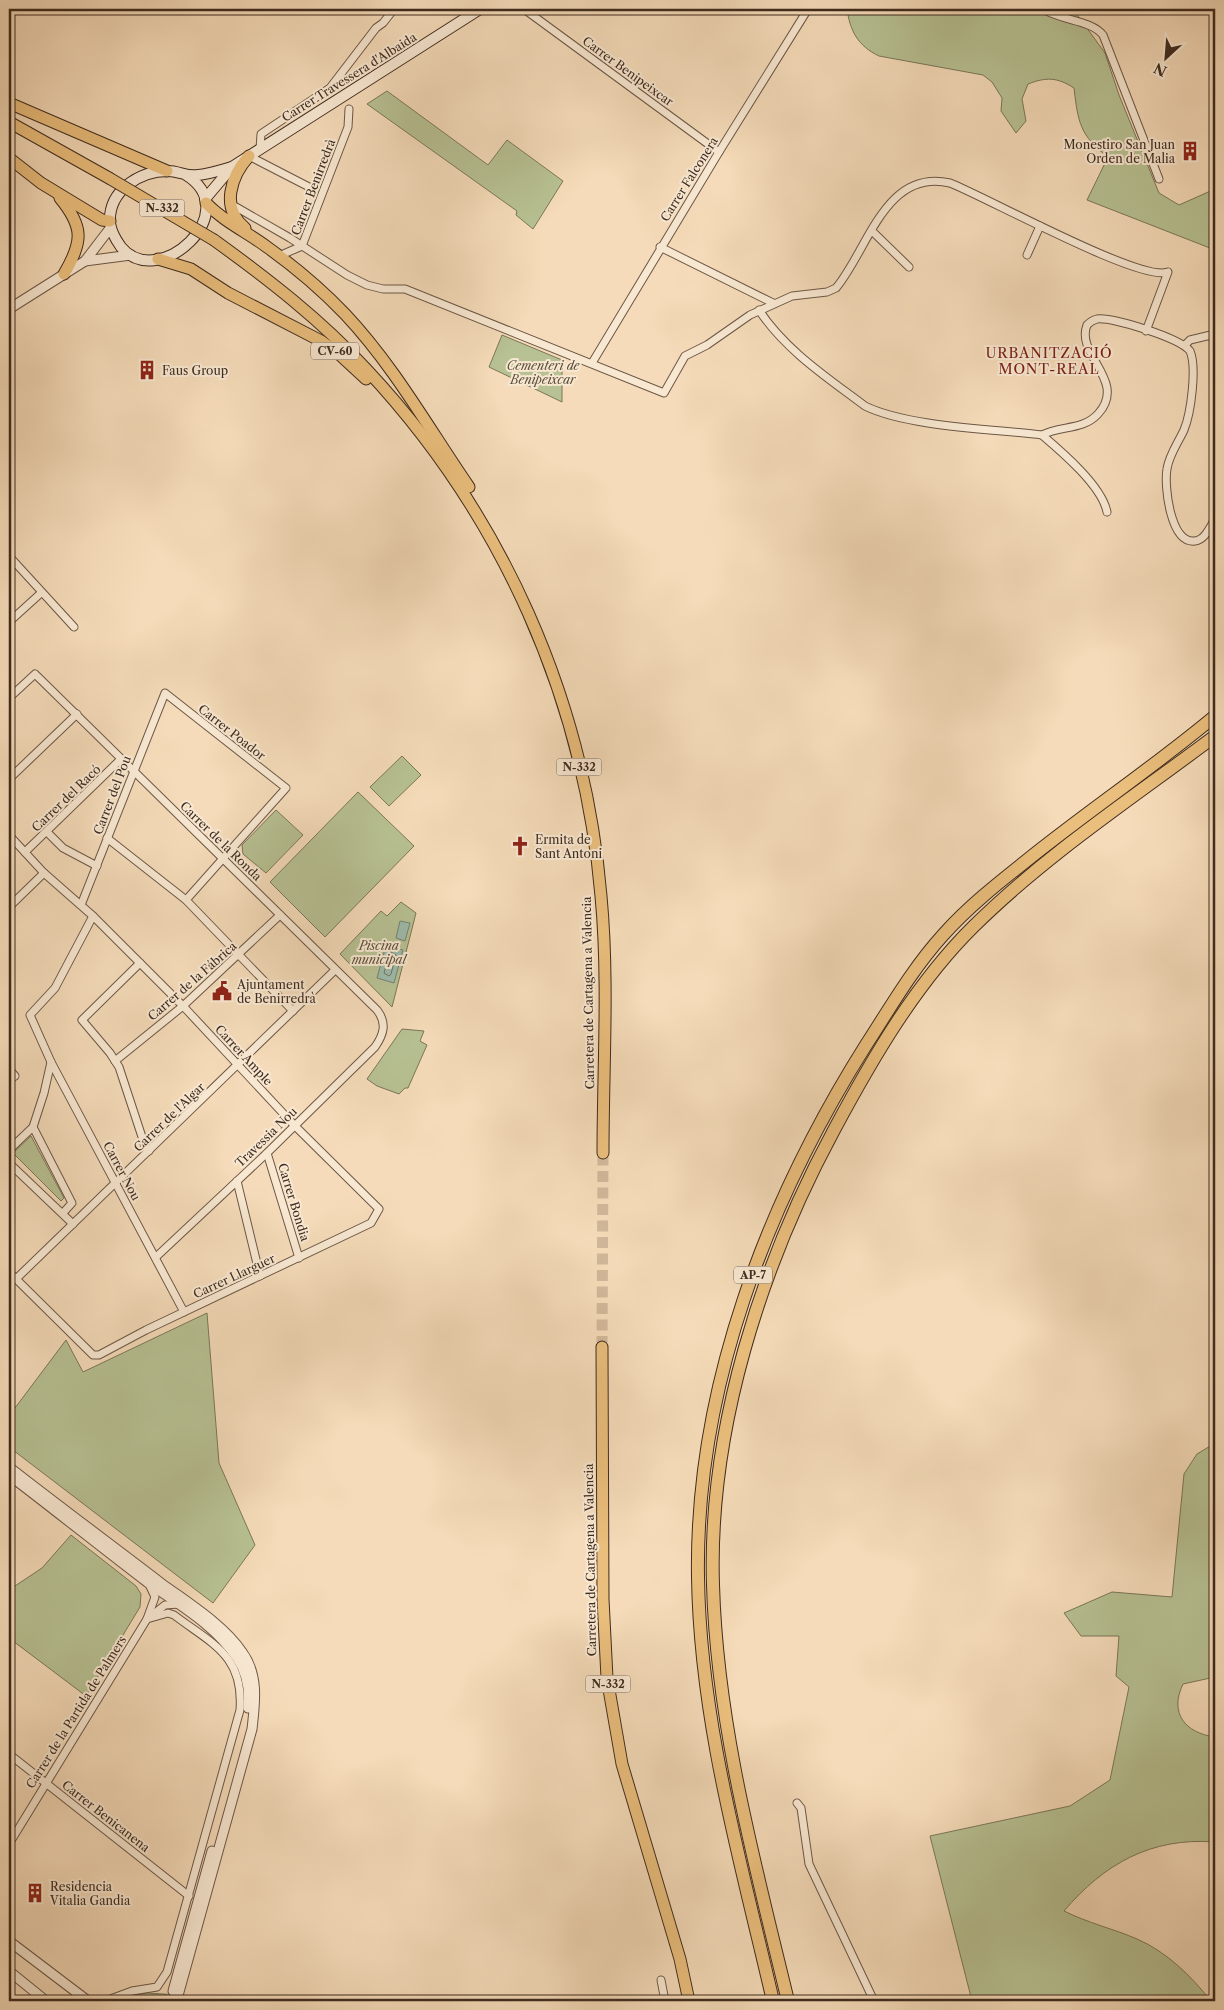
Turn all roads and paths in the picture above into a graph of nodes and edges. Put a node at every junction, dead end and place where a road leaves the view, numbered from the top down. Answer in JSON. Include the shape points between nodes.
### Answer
{"nodes":[{"id":1,"x":394,"y":9,"type":"edge"},
{"id":2,"x":480,"y":9,"type":"edge"},
{"id":3,"x":524,"y":9,"type":"edge"},
{"id":4,"x":808,"y":9,"type":"edge"},
{"id":5,"x":1043,"y":9,"type":"edge"},
{"id":6,"x":9,"y":103,"type":"edge"},
{"id":7,"x":349,"y":109,"type":"dead end"},
{"id":8,"x":9,"y":122,"type":"edge"},
{"id":9,"x":260,"y":149,"type":"junction"},
{"id":10,"x":719,"y":152,"type":"junction"},
{"id":11,"x":249,"y":156,"type":"junction"},
{"id":12,"x":9,"y":158,"type":"edge"},
{"id":13,"x":232,"y":167,"type":"junction"},
{"id":14,"x":166,"y":171,"type":"junction"},
{"id":15,"x":186,"y":175,"type":"junction"},
{"id":16,"x":1160,"y":179,"type":"dead end"},
{"id":17,"x":311,"y":188,"type":"dead end"},
{"id":18,"x":55,"y":193,"type":"junction"},
{"id":19,"x":206,"y":201,"type":"junction"},
{"id":20,"x":236,"y":206,"type":"dead end"},
{"id":21,"x":110,"y":224,"type":"junction"},
{"id":22,"x":1040,"y":226,"type":"junction"},
{"id":23,"x":872,"y":231,"type":"junction"},
{"id":24,"x":302,"y":246,"type":"junction"},
{"id":25,"x":267,"y":247,"type":"junction"},
{"id":26,"x":660,"y":247,"type":"junction"},
{"id":27,"x":131,"y":255,"type":"junction"},
{"id":28,"x":1027,"y":255,"type":"dead end"},
{"id":29,"x":279,"y":256,"type":"junction"},
{"id":30,"x":158,"y":259,"type":"junction"},
{"id":31,"x":85,"y":261,"type":"junction"},
{"id":32,"x":909,"y":267,"type":"dead end"},
{"id":33,"x":64,"y":274,"type":"junction"},
{"id":34,"x":774,"y":303,"type":"junction"},
{"id":35,"x":9,"y":309,"type":"edge"},
{"id":36,"x":759,"y":310,"type":"junction"},
{"id":37,"x":1146,"y":330,"type":"junction"},
{"id":38,"x":1215,"y":334,"type":"edge"},
{"id":39,"x":1186,"y":345,"type":"junction"},
{"id":40,"x":592,"y":363,"type":"junction"},
{"id":41,"x":1042,"y":435,"type":"junction"},
{"id":42,"x":469,"y":500,"type":"junction"},
{"id":43,"x":1107,"y":512,"type":"dead end"},
{"id":44,"x":480,"y":519,"type":"junction"},
{"id":45,"x":1215,"y":519,"type":"edge"},
{"id":46,"x":9,"y":556,"type":"edge"},
{"id":47,"x":41,"y":593,"type":"junction"},
{"id":48,"x":9,"y":622,"type":"edge"},
{"id":49,"x":74,"y":627,"type":"dead end"},
{"id":50,"x":165,"y":693,"type":"joint"},
{"id":51,"x":9,"y":698,"type":"edge"},
{"id":52,"x":77,"y":714,"type":"junction"},
{"id":53,"x":1215,"y":716,"type":"edge"},
{"id":54,"x":1215,"y":736,"type":"edge"},
{"id":55,"x":121,"y":760,"type":"junction"},
{"id":56,"x":134,"y":772,"type":"junction"},
{"id":57,"x":9,"y":779,"type":"edge"},
{"id":58,"x":47,"y":832,"type":"junction"},
{"id":59,"x":108,"y":838,"type":"junction"},
{"id":60,"x":11,"y":840,"type":"edge"},
{"id":61,"x":25,"y":852,"type":"junction"},
{"id":62,"x":222,"y":858,"type":"junction"},
{"id":63,"x":97,"y":866,"type":"junction"},
{"id":64,"x":44,"y":873,"type":"junction"},
{"id":65,"x":186,"y":900,"type":"junction"},
{"id":66,"x":81,"y":905,"type":"junction"},
{"id":67,"x":9,"y":907,"type":"edge"},
{"id":68,"x":280,"y":915,"type":"junction"},
{"id":69,"x":93,"y":916,"type":"junction"},
{"id":70,"x":239,"y":955,"type":"junction"},
{"id":71,"x":140,"y":963,"type":"junction"},
{"id":72,"x":335,"y":970,"type":"junction"},
{"id":73,"x":183,"y":1006,"type":"junction"},
{"id":74,"x":293,"y":1011,"type":"junction"},
{"id":75,"x":384,"y":1028,"type":"joint"},
{"id":76,"x":115,"y":1060,"type":"junction"},
{"id":77,"x":51,"y":1062,"type":"junction"},
{"id":78,"x":239,"y":1065,"type":"junction"},
{"id":79,"x":9,"y":1069,"type":"edge"},
{"id":80,"x":12,"y":1078,"type":"edge"},
{"id":81,"x":294,"y":1125,"type":"junction"},
{"id":82,"x":33,"y":1127,"type":"junction"},
{"id":83,"x":9,"y":1150,"type":"edge"},
{"id":84,"x":150,"y":1151,"type":"junction"},
{"id":85,"x":267,"y":1153,"type":"junction"},
{"id":86,"x":603,"y":1154,"type":"tunnel mouth"},
{"id":87,"x":9,"y":1163,"type":"edge"},
{"id":88,"x":237,"y":1181,"type":"junction"},
{"id":89,"x":116,"y":1184,"type":"junction"},
{"id":90,"x":379,"y":1209,"type":"joint"},
{"id":91,"x":63,"y":1213,"type":"junction"},
{"id":92,"x":73,"y":1224,"type":"junction"},
{"id":93,"x":156,"y":1257,"type":"junction"},
{"id":94,"x":299,"y":1258,"type":"junction"},
{"id":95,"x":9,"y":1272,"type":"edge"},
{"id":96,"x":260,"y":1276,"type":"junction"},
{"id":97,"x":16,"y":1279,"type":"junction"},
{"id":98,"x":184,"y":1312,"type":"junction"},
{"id":99,"x":602,"y":1347,"type":"tunnel mouth"},
{"id":100,"x":9,"y":1467,"type":"edge"},
{"id":101,"x":9,"y":1475,"type":"edge"},
{"id":102,"x":147,"y":1582,"type":"junction"},
{"id":103,"x":179,"y":1604,"type":"junction"},
{"id":104,"x":147,"y":1619,"type":"junction"},
{"id":105,"x":9,"y":1754,"type":"edge"},
{"id":106,"x":46,"y":1782,"type":"junction"},
{"id":107,"x":797,"y":1803,"type":"dead end"},
{"id":108,"x":9,"y":1844,"type":"edge"},
{"id":109,"x":659,"y":1887,"type":"junction"},
{"id":110,"x":189,"y":1896,"type":"junction"},
{"id":111,"x":9,"y":1941,"type":"edge"},
{"id":112,"x":9,"y":1972,"type":"edge"},
{"id":113,"x":661,"y":1980,"type":"dead end"},
{"id":114,"x":46,"y":2001,"type":"edge"},
{"id":115,"x":88,"y":2001,"type":"edge"},
{"id":116,"x":105,"y":2001,"type":"edge"},
{"id":117,"x":665,"y":2001,"type":"edge"},
{"id":118,"x":689,"y":2001,"type":"edge"},
{"id":119,"x":695,"y":2001,"type":"edge"},
{"id":120,"x":773,"y":2001,"type":"edge"},
{"id":121,"x":788,"y":2001,"type":"edge"},
{"id":122,"x":874,"y":2001,"type":"edge"}],
"edges":[{"from":1,"to":9,"type":"street","via":[[337,82],[261,134]]},
{"from":2,"to":9,"type":"main road","name":"Carrer Travessera d'Albaida"},
{"from":3,"to":10,"type":"street","name":"Carrer Benipeixcar"},
{"from":4,"to":10,"type":"street","name":"Carrer Falconera"},
{"from":5,"to":16,"type":"street","via":[[1066,20],[1089,24],[1103,35]]},
{"from":6,"to":14,"type":"highway"},
{"from":7,"to":24,"type":"street","name":"Carrer Benirredrà","via":[[345,136]]},
{"from":8,"to":42,"type":"highway","name":"Carretera de Cartagena a Valencia","number":"N-332","bridge":true,"via":[[214,240],[308,312],[366,368]]},
{"from":9,"to":11,"type":"main road","name":"Carrer Travessera d'Albaida"},
{"from":10,"to":26,"type":"street","name":"Carrer Falconera"},
{"from":11,"to":13,"type":"main road","name":"Carrer Travessera d'Albaida"},
{"from":11,"to":17,"type":"street"},
{"from":11,"to":25,"type":"highway","via":[[233,179],[230,202],[234,217]]},
{"from":12,"to":18,"type":"highway"},
{"from":13,"to":15,"type":"main road","name":"Carrer Travessera d'Albaida"},
{"from":13,"to":19,"type":"main road","name":"Carrer Travessera d'Albaida"},
{"from":14,"to":15,"type":"main road"},
{"from":14,"to":21,"type":"main road","via":[[140,177],[124,188],[112,206]]},
{"from":15,"to":19,"type":"main road","via":[[199,186]]},
{"from":18,"to":21,"type":"highway"},
{"from":18,"to":33,"type":"highway","via":[[74,218],[79,234],[76,254]]},
{"from":19,"to":25,"type":"highway","via":[[228,222]]},
{"from":19,"to":30,"type":"main road","via":[[204,222],[191,242],[172,255]]},
{"from":20,"to":24,"type":"street"},
{"from":21,"to":27,"type":"main road","via":[[116,240]]},
{"from":21,"to":31,"type":"street"},
{"from":22,"to":23,"type":"street","via":[[960,187],[931,181],[902,190]]},
{"from":22,"to":28,"type":"street"},
{"from":22,"to":37,"type":"street","via":[[1152,273],[1168,272]]},
{"from":23,"to":32,"type":"street"},
{"from":23,"to":34,"type":"street","via":[[836,288],[792,296]]},
{"from":24,"to":29,"type":"street"},
{"from":24,"to":40,"type":"street","via":[[367,285],[405,289]]},
{"from":25,"to":29,"type":"highway"},
{"from":26,"to":34,"type":"street"},
{"from":26,"to":40,"type":"street","name":"Carrer Falconera"},
{"from":27,"to":30,"type":"main road"},
{"from":27,"to":31,"type":"street"},
{"from":29,"to":44,"type":"highway","via":[[345,314],[386,362],[477,499]]},
{"from":30,"to":42,"type":"highway","number":"CV-60","via":[[191,269],[339,354],[366,379],[443,474]]},
{"from":31,"to":33,"type":"street"},
{"from":33,"to":35,"type":"street"},
{"from":34,"to":36,"type":"street"},
{"from":36,"to":40,"type":"street","via":[[685,356],[664,394]]},
{"from":36,"to":41,"type":"street","via":[[773,330],[793,349],[874,411],[922,421]]},
{"from":37,"to":39,"type":"street"},
{"from":37,"to":41,"type":"street","via":[[1116,320],[1091,322],[1085,330],[1085,339],[1102,370],[1106,400],[1089,422]]},
{"from":38,"to":39,"type":"street","via":[[1190,340]]},
{"from":39,"to":45,"type":"street","via":[[1193,360],[1189,410],[1184,430],[1168,463],[1167,496],[1174,522],[1185,539],[1199,540]]},
{"from":41,"to":43,"type":"street","via":[[1096,489]]},
{"from":42,"to":44,"type":"highway","name":"Carretera de Cartagena a Valencia","number":"N-332"},
{"from":44,"to":86,"type":"highway","name":"Carretera de Cartagena a Valencia","number":"N-332","via":[[528,609],[556,681],[593,830],[602,897]]},
{"from":46,"to":47,"type":"street"},
{"from":47,"to":48,"type":"street"},
{"from":47,"to":49,"type":"street"},
{"from":50,"to":56,"type":"street","name":"Carrer del Pou"},
{"from":50,"to":62,"type":"street","name":"Carrer Poador","via":[[286,788]]},
{"from":51,"to":52,"type":"street","name":"Carrer de la Ronda","via":[[35,674]]},
{"from":52,"to":55,"type":"street","name":"Carrer de la Ronda"},
{"from":52,"to":57,"type":"street"},
{"from":53,"to":120,"type":"highway","number":"AP-7","via":[[1062,831],[980,898],[942,936],[877,1028],[806,1147],[770,1227],[745,1298],[719,1389],[708,1443],[698,1534],[698,1578],[709,1715]]},
{"from":54,"to":121,"type":"highway","number":"AP-7","via":[[1039,868],[973,927],[944,958],[882,1049],[806,1182],[754,1318],[724,1446],[716,1509],[713,1584],[718,1663],[734,1766]]},
{"from":55,"to":56,"type":"street","name":"Carrer de la Ronda"},
{"from":55,"to":58,"type":"street","name":"Carrer del Racó"},
{"from":56,"to":59,"type":"street","name":"Carrer del Pou"},
{"from":56,"to":62,"type":"street","name":"Carrer de la Ronda"},
{"from":58,"to":61,"type":"street","name":"Carrer del Racó"},
{"from":58,"to":63,"type":"street","via":[[63,848]]},
{"from":59,"to":63,"type":"street","name":"Carrer del Pou"},
{"from":59,"to":65,"type":"street"},
{"from":60,"to":61,"type":"street","name":"Carrer Ample"},
{"from":61,"to":64,"type":"street","name":"Carrer Ample"},
{"from":62,"to":65,"type":"street"},
{"from":62,"to":68,"type":"street","name":"Carrer de la Ronda"},
{"from":63,"to":66,"type":"street","name":"Carrer del Pou"},
{"from":64,"to":66,"type":"street","name":"Carrer Ample"},
{"from":64,"to":67,"type":"street"},
{"from":65,"to":70,"type":"street"},
{"from":66,"to":69,"type":"street","name":"Carrer Ample"},
{"from":68,"to":70,"type":"street","name":"Carrer de la Fábrica"},
{"from":68,"to":72,"type":"street","name":"Carrer de la Ronda"},
{"from":69,"to":71,"type":"street","name":"Carrer Ample"},
{"from":69,"to":77,"type":"street","name":"Carrer Nou","via":[[57,984],[30,1015]]},
{"from":70,"to":73,"type":"street","name":"Carrer de la Fábrica"},
{"from":70,"to":74,"type":"street"},
{"from":71,"to":73,"type":"street","name":"Carrer Ample"},
{"from":71,"to":76,"type":"street","via":[[82,1020]]},
{"from":72,"to":74,"type":"street","name":"Carrer de l'Algar"},
{"from":72,"to":75,"type":"street","name":"Carrer de la Ronda","via":[[377,1010]]},
{"from":73,"to":76,"type":"street","name":"Carrer de la Fábrica"},
{"from":73,"to":78,"type":"street","name":"Carrer Ample"},
{"from":74,"to":78,"type":"street","name":"Carrer de l'Algar"},
{"from":75,"to":81,"type":"street","name":"Travessia Nou","via":[[374,1047]]},
{"from":76,"to":84,"type":"street","via":[[145,1146]]},
{"from":77,"to":82,"type":"street"},
{"from":77,"to":89,"type":"street","name":"Carrer Nou"},
{"from":78,"to":81,"type":"street","name":"Carrer Ample"},
{"from":78,"to":84,"type":"street","name":"Carrer de l'Algar"},
{"from":79,"to":80,"type":"street"},
{"from":81,"to":85,"type":"street","name":"Travessia Nou"},
{"from":81,"to":90,"type":"street","name":"Carrer Ample"},
{"from":82,"to":83,"type":"street"},
{"from":82,"to":91,"type":"street","via":[[72,1203]]},
{"from":84,"to":89,"type":"street","name":"Carrer de l'Algar"},
{"from":85,"to":88,"type":"street","name":"Travessia Nou"},
{"from":85,"to":94,"type":"street","name":"Carrer Bondia"},
{"from":87,"to":91,"type":"street"},
{"from":88,"to":93,"type":"street","name":"Travessia Nou"},
{"from":88,"to":96,"type":"street"},
{"from":89,"to":92,"type":"street","name":"Carrer de l'Algar"},
{"from":89,"to":93,"type":"street","name":"Carrer Nou"},
{"from":90,"to":94,"type":"street","name":"Carrer Llarguer","via":[[371,1224]]},
{"from":91,"to":92,"type":"street"},
{"from":92,"to":97,"type":"street","name":"Carrer de l'Algar"},
{"from":93,"to":98,"type":"street","name":"Carrer Nou"},
{"from":94,"to":96,"type":"street","name":"Carrer Llarguer"},
{"from":95,"to":97,"type":"street"},
{"from":96,"to":98,"type":"street","name":"Carrer Llarguer"},
{"from":97,"to":98,"type":"street","name":"Carrer Llarguer","via":[[93,1355],[99,1355]]},
{"from":99,"to":109,"type":"highway","name":"Carretera de Cartagena a Valencia","number":"N-332","via":[[603,1599],[607,1678],[622,1764]]},
{"from":100,"to":103,"type":"street","via":[[196,1609],[232,1640],[251,1668],[256,1695],[252,1729],[176,1991],[247,1728],[250,1696],[246,1676],[237,1658]]},
{"from":101,"to":102,"type":"street"},
{"from":102,"to":103,"type":"street"},
{"from":102,"to":104,"type":"street","name":"Carrer de la Partida de Palmers","via":[[155,1597]]},
{"from":103,"to":104,"type":"street","name":"Carrer de la Partida de Palmers","via":[[165,1605]]},
{"from":104,"to":106,"type":"street","name":"Carrer de la Partida de Palmers"},
{"from":104,"to":110,"type":"street","via":[[168,1613],[174,1615],[224,1651],[239,1678],[241,1696],[237,1726]]},
{"from":105,"to":106,"type":"street","name":"Carrer Benicanena"},
{"from":106,"to":108,"type":"street","name":"Carrer de la Partida de Palmers"},
{"from":106,"to":110,"type":"street","name":"Carrer Benicanena"},
{"from":107,"to":122,"type":"street","via":[[801,1808],[809,1864]]},
{"from":109,"to":118,"type":"highway","name":"Carretera de Cartagena a Valencia","number":"N-332"},
{"from":109,"to":119,"type":"highway","via":[[674,1914]]},
{"from":110,"to":116,"type":"street","via":[[162,1981],[157,1987],[132,1991]]},
{"from":111,"to":115,"type":"street"},
{"from":112,"to":114,"type":"street"},
{"from":113,"to":117,"type":"street"}]}
